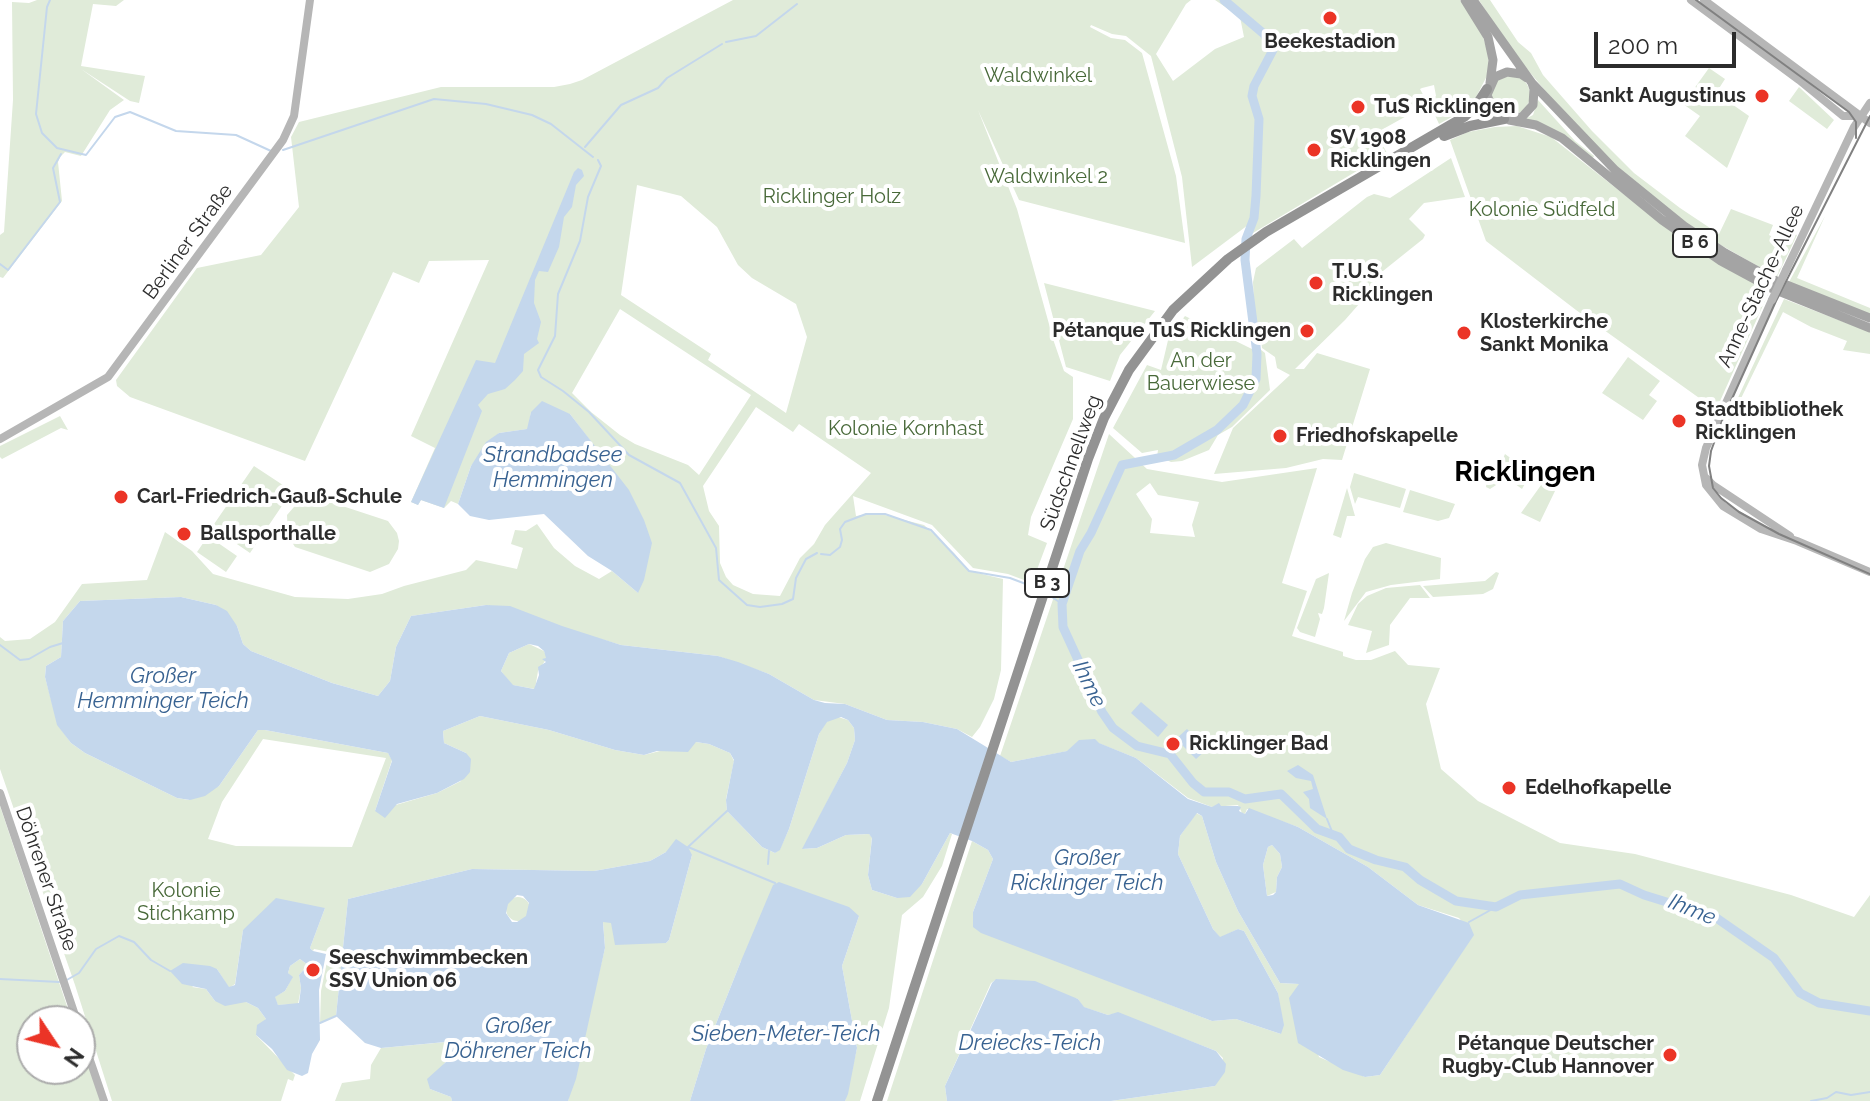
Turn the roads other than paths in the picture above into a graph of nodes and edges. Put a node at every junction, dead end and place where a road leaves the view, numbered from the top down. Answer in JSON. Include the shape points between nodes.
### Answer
{"nodes":[{"id":1,"x":310,"y":0,"type":"edge"},
{"id":2,"x":1465,"y":0,"type":"edge"},
{"id":3,"x":1473,"y":0,"type":"edge"},
{"id":4,"x":1691,"y":0,"type":"edge"},
{"id":5,"x":1704,"y":0,"type":"edge"},
{"id":6,"x":1529,"y":80,"type":"junction"},
{"id":7,"x":1489,"y":86,"type":"junction"},
{"id":8,"x":1870,"y":103,"type":"edge"},
{"id":9,"x":1860,"y":116,"type":"junction"},
{"id":10,"x":1507,"y":119,"type":"junction"},
{"id":11,"x":1870,"y":123,"type":"edge"},
{"id":12,"x":1450,"y":129,"type":"junction"},
{"id":13,"x":1870,"y":318,"type":"edge"},
{"id":14,"x":1870,"y":328,"type":"edge"},
{"id":15,"x":0,"y":439,"type":"edge"},
{"id":16,"x":1703,"y":473,"type":"junction"},
{"id":17,"x":1797,"y":541,"type":"junction"},
{"id":18,"x":1870,"y":572,"type":"edge"},
{"id":19,"x":0,"y":793,"type":"edge"},
{"id":20,"x":956,"y":870,"type":"junction"},
{"id":21,"x":71,"y":1005,"type":"edge"},
{"id":22,"x":96,"y":1078,"type":"edge"},
{"id":23,"x":104,"y":1101,"type":"edge"},
{"id":24,"x":877,"y":1101,"type":"edge"},
{"id":25,"x":884,"y":1101,"type":"edge"}],
"edges":[{"from":1,"to":15,"type":"street","name":"Berliner Straße","via":[[294,116],[283,140],[108,377]]},
{"from":2,"to":7,"type":"main road","via":[[1488,37],[1493,60]]},
{"from":3,"to":6,"type":"main road"},
{"from":4,"to":9,"type":"street","via":[[1843,116]]},
{"from":5,"to":9,"type":"street"},
{"from":6,"to":7,"type":"main road","via":[[1507,72]]},
{"from":6,"to":10,"type":"main road","via":[[1535,96],[1531,108],[1522,117]]},
{"from":6,"to":13,"type":"main road","number":"B 6","via":[[1615,170],[1684,226],[1774,280]]},
{"from":7,"to":10,"type":"main road","via":[[1490,108]]},
{"from":7,"to":12,"type":"highway","name":"Südschnellweg","number":"B 3"},
{"from":8,"to":9,"type":"street","name":"Anne-Stache-Allee"},
{"from":9,"to":11,"type":"street"},
{"from":9,"to":16,"type":"street","name":"Anne-Stache-Allee","bridge":true,"via":[[1706,448]]},
{"from":10,"to":12,"type":"highway","name":"Südschnellweg","number":"B 3"},
{"from":10,"to":14,"type":"main road","number":"B 6","via":[[1562,138],[1721,261],[1780,292]]},
{"from":12,"to":20,"type":"highway","name":"Südschnellweg","number":"B 3","via":[[1243,251],[1165,329],[1134,373],[1096,442]]},
{"from":16,"to":17,"type":"street"},
{"from":16,"to":17,"type":"street","via":[[1723,506],[1761,529]]},
{"from":17,"to":18,"type":"street"},
{"from":19,"to":21,"type":"street","name":"Döhrener Straße"},
{"from":20,"to":24,"type":"highway","name":"Südschnellweg","number":"B 3"},
{"from":20,"to":25,"type":"highway","name":"Südschnellweg","number":"B 3"},
{"from":22,"to":23,"type":"street"}]}
